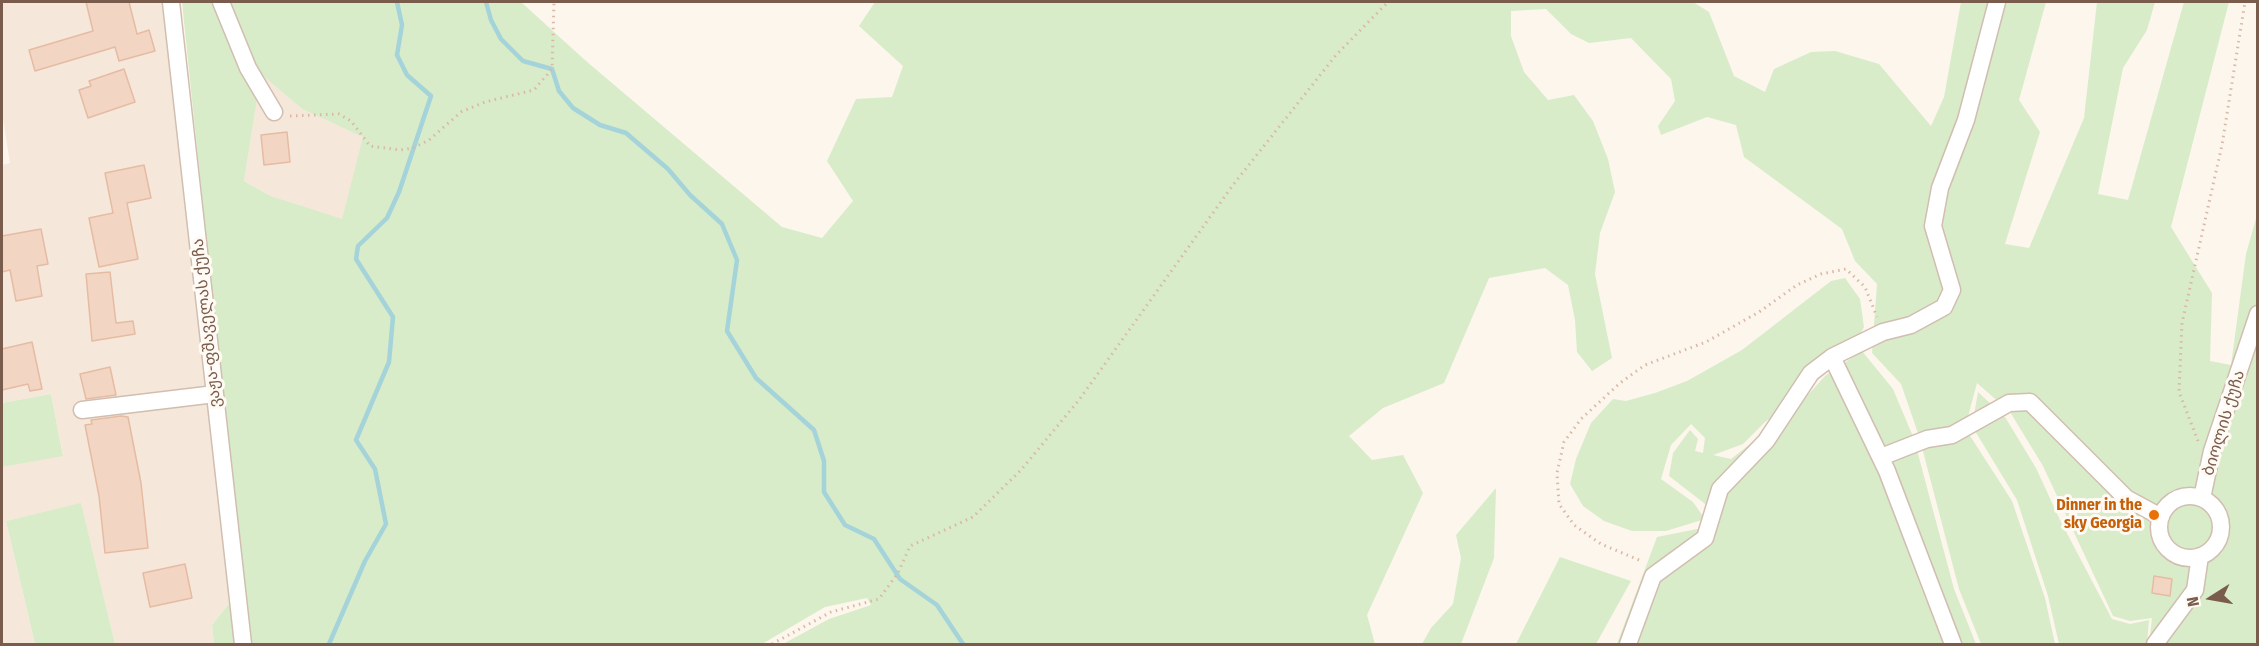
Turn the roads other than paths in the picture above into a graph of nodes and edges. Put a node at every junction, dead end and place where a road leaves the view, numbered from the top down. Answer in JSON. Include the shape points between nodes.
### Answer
{"nodes":[{"id":1,"x":171,"y":2,"type":"edge"},
{"id":2,"x":221,"y":2,"type":"edge"},
{"id":3,"x":1996,"y":2,"type":"edge"},
{"id":4,"x":274,"y":112,"type":"road end"},
{"id":5,"x":2258,"y":314,"type":"edge"},
{"id":6,"x":1832,"y":357,"type":"junction"},
{"id":7,"x":215,"y":394,"type":"junction"},
{"id":8,"x":82,"y":410,"type":"dead end"},
{"id":9,"x":1881,"y":457,"type":"junction"},
{"id":10,"x":2202,"y":498,"type":"junction"},
{"id":11,"x":2161,"y":517,"type":"junction"},
{"id":12,"x":2200,"y":556,"type":"junction"},
{"id":13,"x":243,"y":645,"type":"edge"},
{"id":14,"x":1628,"y":645,"type":"edge"},
{"id":15,"x":1953,"y":645,"type":"edge"},
{"id":16,"x":2155,"y":645,"type":"edge"}],
"edges":[{"from":1,"to":7,"type":"street","name":"ვაჟა-ფშაველას ქუჩა"},
{"from":2,"to":4,"type":"street","via":[[248,68]]},
{"from":3,"to":6,"type":"street","via":[[1966,120],[1940,188],[1933,226],[1952,290],[1944,307]]},
{"from":5,"to":10,"type":"street","name":"ბიოლის ქუჩა","via":[[2212,451]]},
{"from":6,"to":9,"type":"street"},
{"from":6,"to":14,"type":"street","via":[[1810,373],[1766,441],[1719,489],[1705,538],[1653,576]]},
{"from":7,"to":8,"type":"street"},
{"from":7,"to":13,"type":"street","name":"ვაჟა-ფშაველას ქუჩა"},
{"from":9,"to":11,"type":"street","via":[[1927,439],[1952,435],[2009,402],[2030,402],[2126,498]]},
{"from":9,"to":15,"type":"street"},
{"from":10,"to":11,"type":"street","via":[[2182,496]]},
{"from":10,"to":12,"type":"street","via":[[2211,504],[2221,523],[2217,543]]},
{"from":11,"to":12,"type":"street","via":[[2159,526],[2165,545],[2181,556]]},
{"from":12,"to":16,"type":"street","via":[[2195,590]]}]}
